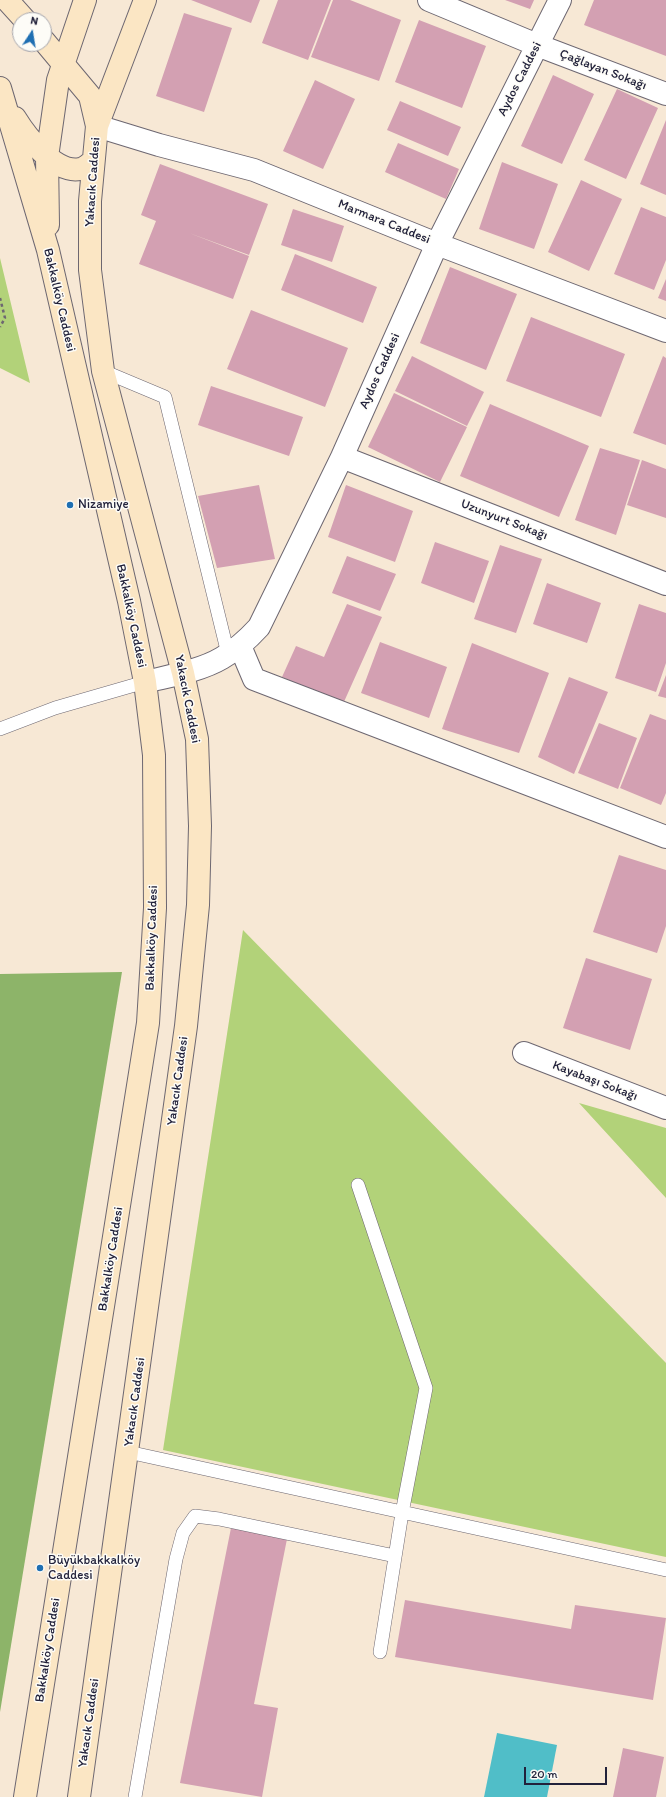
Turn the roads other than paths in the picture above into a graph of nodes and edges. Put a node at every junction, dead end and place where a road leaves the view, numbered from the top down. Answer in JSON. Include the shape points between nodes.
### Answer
{"nodes":[{"id":1,"x":7,"y":0,"type":"edge"},
{"id":2,"x":84,"y":0,"type":"edge"},
{"id":3,"x":145,"y":0,"type":"edge"},
{"id":4,"x":429,"y":0,"type":"edge"},
{"id":5,"x":560,"y":0,"type":"edge"},
{"id":6,"x":18,"y":12,"type":"edge"},
{"id":7,"x":537,"y":45,"type":"junction"},
{"id":8,"x":52,"y":50,"type":"edge"},
{"id":9,"x":63,"y":62,"type":"junction"},
{"id":10,"x":2,"y":94,"type":"edge"},
{"id":11,"x":666,"y":94,"type":"edge"},
{"id":12,"x":97,"y":126,"type":"junction"},
{"id":13,"x":47,"y":157,"type":"junction"},
{"id":14,"x":93,"y":161,"type":"junction"},
{"id":15,"x":438,"y":244,"type":"junction"},
{"id":16,"x":48,"y":250,"type":"junction"},
{"id":17,"x":666,"y":331,"type":"edge"},
{"id":18,"x":104,"y":371,"type":"junction"},
{"id":19,"x":342,"y":457,"type":"junction"},
{"id":20,"x":666,"y":584,"type":"edge"},
{"id":21,"x":234,"y":650,"type":"junction"},
{"id":22,"x":183,"y":673,"type":"junction"},
{"id":23,"x":145,"y":682,"type":"junction"},
{"id":24,"x":0,"y":729,"type":"edge"},
{"id":25,"x":666,"y":837,"type":"edge"},
{"id":26,"x":524,"y":1053,"type":"dead end"},
{"id":27,"x":666,"y":1108,"type":"edge"},
{"id":28,"x":358,"y":1185,"type":"dead end"},
{"id":29,"x":128,"y":1452,"type":"junction"},
{"id":30,"x":402,"y":1513,"type":"junction"},
{"id":31,"x":395,"y":1556,"type":"junction"},
{"id":32,"x":666,"y":1570,"type":"edge"},
{"id":33,"x":380,"y":1652,"type":"dead end"},
{"id":34,"x":25,"y":1797,"type":"edge"},
{"id":35,"x":79,"y":1797,"type":"edge"},
{"id":36,"x":135,"y":1797,"type":"edge"}],
"edges":[{"from":1,"to":6,"type":"main road"},
{"from":2,"to":9,"type":"main road"},
{"from":3,"to":12,"type":"main road","name":"Yakacık Caddesi"},
{"from":4,"to":7,"type":"street","name":"Çağlayan Sokağı"},
{"from":5,"to":7,"type":"street","name":"Aydos Caddesi"},
{"from":7,"to":11,"type":"street","name":"Çağlayan Sokağı"},
{"from":7,"to":15,"type":"street","name":"Aydos Caddesi"},
{"from":8,"to":9,"type":"main road"},
{"from":9,"to":12,"type":"main road","via":[[90,96]]},
{"from":9,"to":13,"type":"main road"},
{"from":10,"to":13,"type":"main road","via":[[26,136]]},
{"from":10,"to":16,"type":"main road","name":"Bakkalköy Caddesi"},
{"from":12,"to":14,"type":"main road","name":"Yakacık Caddesi"},
{"from":12,"to":15,"type":"street","name":"Marmara Caddesi","via":[[254,170]]},
{"from":13,"to":14,"type":"main road","via":[[68,169],[81,170]]},
{"from":13,"to":16,"type":"main road"},
{"from":14,"to":18,"type":"main road","name":"Yakacık Caddesi","via":[[90,270]]},
{"from":15,"to":17,"type":"street","name":"Marmara Caddesi"},
{"from":15,"to":19,"type":"street","name":"Aydos Caddesi"},
{"from":16,"to":23,"type":"main road","name":"Bakkalköy Caddesi","via":[[129,601]]},
{"from":18,"to":21,"type":"lane","via":[[165,397]]},
{"from":18,"to":22,"type":"main road","name":"Yakacık Caddesi"},
{"from":19,"to":20,"type":"street","name":"Uzunyurt Sokağı"},
{"from":19,"to":21,"type":"street","name":"Aydos Caddesi","via":[[260,627]]},
{"from":21,"to":22,"type":"street","name":"Aydos Caddesi","via":[[221,659]]},
{"from":21,"to":25,"type":"street","via":[[254,679]]},
{"from":22,"to":23,"type":"street","name":"Aydos Caddesi"},
{"from":22,"to":29,"type":"main road","name":"Yakacık Caddesi","via":[[197,739],[200,826],[198,904],[185,1034]]},
{"from":23,"to":24,"type":"lane","via":[[56,708]]},
{"from":23,"to":34,"type":"main road","name":"Bakkalköy Caddesi","via":[[154,763],[155,908],[148,1023]]},
{"from":26,"to":27,"type":"street","name":"Kayabaşı Sokağı"},
{"from":28,"to":30,"type":"lane","via":[[426,1388]]},
{"from":29,"to":30,"type":"lane"},
{"from":29,"to":35,"type":"main road","name":"Yakacık Caddesi"},
{"from":30,"to":31,"type":"lane"},
{"from":30,"to":32,"type":"lane"},
{"from":31,"to":33,"type":"lane"},
{"from":31,"to":36,"type":"lane","via":[[195,1516],[183,1533],[176,1558]]}]}
